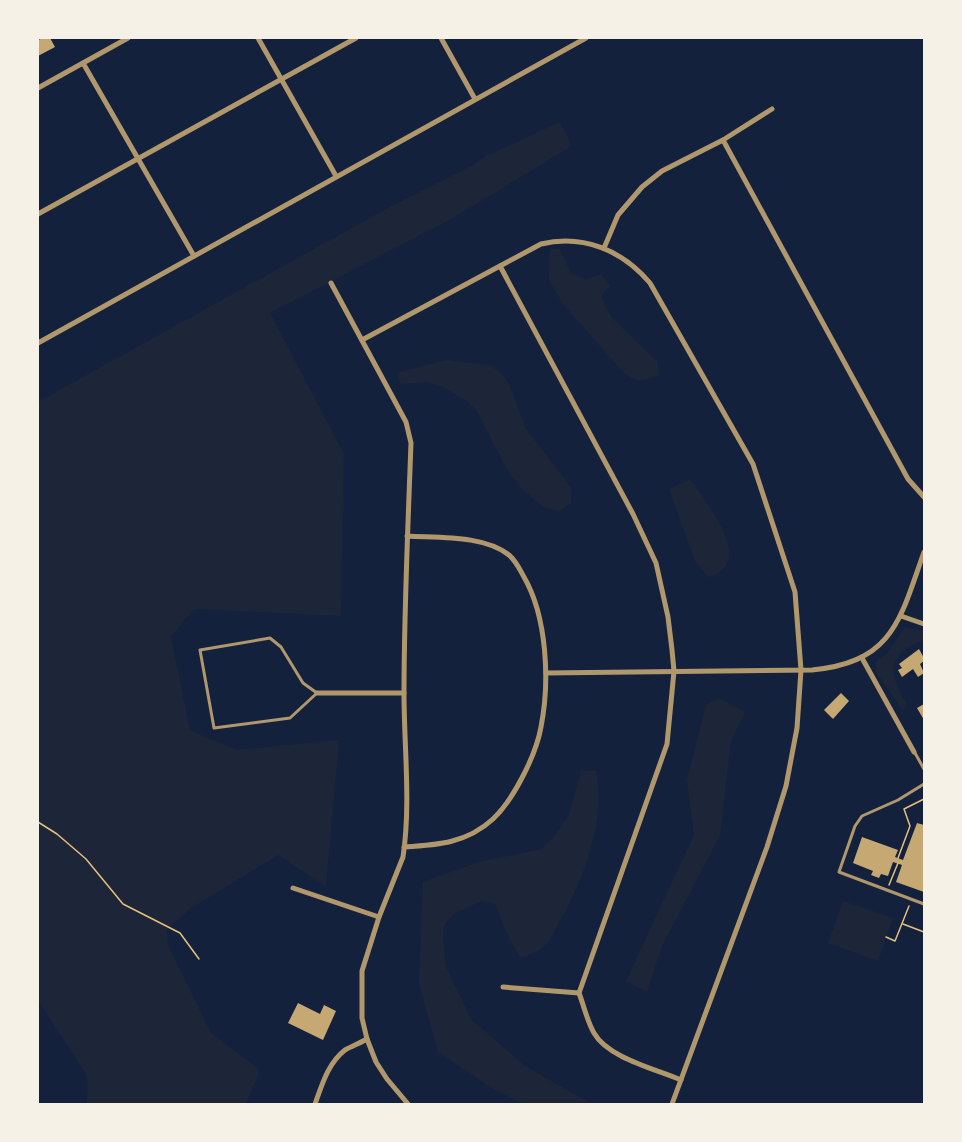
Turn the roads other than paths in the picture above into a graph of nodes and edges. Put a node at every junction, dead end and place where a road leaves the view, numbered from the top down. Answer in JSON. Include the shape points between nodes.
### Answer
{"nodes":[{"id":1,"x":128,"y":38,"type":"edge"},
{"id":2,"x":258,"y":38,"type":"edge"},
{"id":3,"x":356,"y":38,"type":"edge"},
{"id":4,"x":441,"y":38,"type":"edge"},
{"id":5,"x":585,"y":38,"type":"edge"},
{"id":6,"x":83,"y":63,"type":"junction"},
{"id":7,"x":281,"y":78,"type":"junction"},
{"id":8,"x":38,"y":88,"type":"edge"},
{"id":9,"x":475,"y":99,"type":"junction"},
{"id":10,"x":772,"y":109,"type":"dead end"},
{"id":11,"x":723,"y":140,"type":"junction"},
{"id":12,"x":137,"y":159,"type":"junction"},
{"id":13,"x":336,"y":176,"type":"junction"},
{"id":14,"x":38,"y":214,"type":"edge"},
{"id":15,"x":603,"y":248,"type":"junction"},
{"id":16,"x":194,"y":256,"type":"junction"},
{"id":17,"x":500,"y":266,"type":"junction"},
{"id":18,"x":330,"y":283,"type":"dead end"},
{"id":19,"x":362,"y":340,"type":"junction"},
{"id":20,"x":38,"y":343,"type":"edge"},
{"id":21,"x":924,"y":497,"type":"edge"},
{"id":22,"x":407,"y":536,"type":"junction"},
{"id":23,"x":924,"y":552,"type":"edge"},
{"id":24,"x":901,"y":616,"type":"junction"},
{"id":25,"x":924,"y":624,"type":"edge"},
{"id":26,"x":862,"y":658,"type":"junction"},
{"id":27,"x":801,"y":670,"type":"junction"},
{"id":28,"x":674,"y":671,"type":"junction"},
{"id":29,"x":546,"y":673,"type":"junction"},
{"id":30,"x":317,"y":693,"type":"junction"},
{"id":31,"x":404,"y":693,"type":"junction"},
{"id":32,"x":914,"y":752,"type":"joint"},
{"id":33,"x":924,"y":769,"type":"edge"},
{"id":34,"x":924,"y":784,"type":"edge"},
{"id":35,"x":404,"y":847,"type":"junction"},
{"id":36,"x":292,"y":888,"type":"dead end"},
{"id":37,"x":924,"y":904,"type":"edge"},
{"id":38,"x":379,"y":917,"type":"junction"},
{"id":39,"x":503,"y":987,"type":"dead end"},
{"id":40,"x":579,"y":993,"type":"junction"},
{"id":41,"x":367,"y":1039,"type":"junction"},
{"id":42,"x":681,"y":1080,"type":"junction"},
{"id":43,"x":315,"y":1104,"type":"edge"},
{"id":44,"x":408,"y":1104,"type":"edge"},
{"id":45,"x":672,"y":1104,"type":"edge"}],
"edges":[{"from":1,"to":6,"type":"street"},
{"from":2,"to":7,"type":"street"},
{"from":3,"to":7,"type":"street"},
{"from":4,"to":9,"type":"street"},
{"from":5,"to":9,"type":"street"},
{"from":6,"to":8,"type":"street"},
{"from":6,"to":12,"type":"street"},
{"from":7,"to":12,"type":"street"},
{"from":7,"to":13,"type":"street"},
{"from":9,"to":13,"type":"street"},
{"from":10,"to":11,"type":"street"},
{"from":11,"to":15,"type":"street","via":[[662,171],[642,187],[618,214]]},
{"from":11,"to":21,"type":"street","via":[[908,479]]},
{"from":12,"to":14,"type":"street"},
{"from":12,"to":16,"type":"street"},
{"from":13,"to":16,"type":"street"},
{"from":15,"to":17,"type":"street","via":[[584,242],[555,241],[541,244]]},
{"from":15,"to":27,"type":"street","via":[[621,256],[650,283],[753,464],[795,592]]},
{"from":16,"to":20,"type":"street"},
{"from":17,"to":19,"type":"street"},
{"from":17,"to":28,"type":"street","via":[[656,563]]},
{"from":18,"to":19,"type":"street"},
{"from":19,"to":22,"type":"street","via":[[410,433]]},
{"from":22,"to":29,"type":"street","via":[[484,542],[517,562],[538,607]]},
{"from":22,"to":31,"type":"street"},
{"from":23,"to":24,"type":"street"},
{"from":24,"to":25,"type":"street"},
{"from":24,"to":26,"type":"street","via":[[892,632]]},
{"from":26,"to":27,"type":"street","via":[[840,666]]},
{"from":26,"to":32,"type":"street"},
{"from":27,"to":28,"type":"street"},
{"from":27,"to":42,"type":"street","via":[[797,728],[786,786]]},
{"from":28,"to":29,"type":"street"},
{"from":28,"to":40,"type":"street","via":[[667,744]]},
{"from":29,"to":35,"type":"street","via":[[541,728],[509,800],[494,818],[473,833],[443,845]]},
{"from":30,"to":30,"type":"lane","via":[[303,683],[281,647],[270,638],[200,650],[214,728],[290,718]]},
{"from":30,"to":31,"type":"street"},
{"from":31,"to":35,"type":"street"},
{"from":32,"to":33,"type":"lane"},
{"from":34,"to":37,"type":"lane","via":[[862,816],[839,872]]},
{"from":35,"to":38,"type":"street"},
{"from":36,"to":38,"type":"street"},
{"from":38,"to":41,"type":"street","via":[[362,971],[362,1018]]},
{"from":39,"to":40,"type":"street"},
{"from":40,"to":42,"type":"street","via":[[602,1043],[617,1054]]},
{"from":41,"to":43,"type":"street","via":[[345,1050],[328,1070]]},
{"from":41,"to":44,"type":"street","via":[[382,1070]]},
{"from":42,"to":45,"type":"street"}]}
